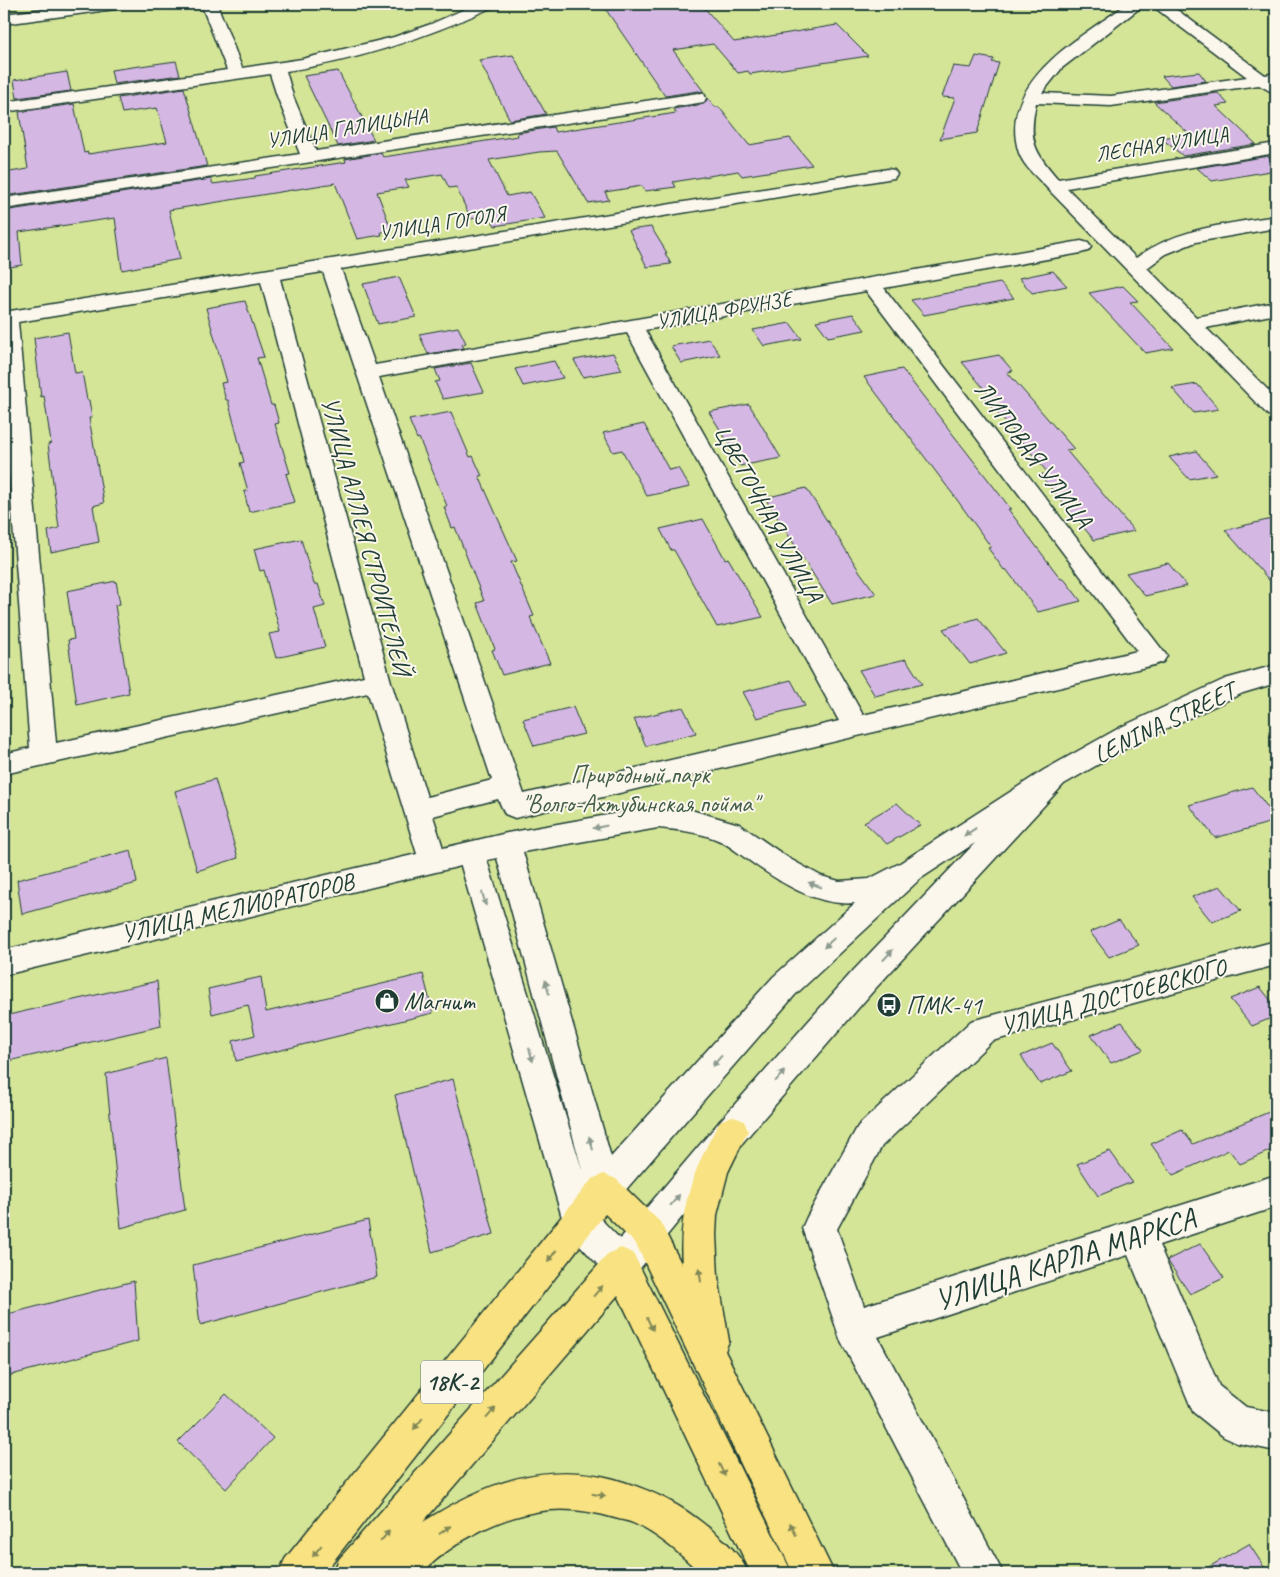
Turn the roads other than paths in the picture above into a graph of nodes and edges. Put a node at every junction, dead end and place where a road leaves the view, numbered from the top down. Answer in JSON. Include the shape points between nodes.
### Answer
{"nodes":[{"id":1,"x":115,"y":4,"type":"edge"},
{"id":2,"x":209,"y":4,"type":"edge"},
{"id":3,"x":488,"y":4,"type":"edge"},
{"id":4,"x":1137,"y":4,"type":"edge"},
{"id":5,"x":1159,"y":4,"type":"edge"},
{"id":6,"x":4,"y":19,"type":"edge"},
{"id":7,"x":276,"y":67,"type":"junction"},
{"id":8,"x":236,"y":72,"type":"junction"},
{"id":9,"x":1269,"y":79,"type":"edge"},
{"id":10,"x":1276,"y":92,"type":"edge"},
{"id":11,"x":698,"y":98,"type":"dead end"},
{"id":12,"x":1030,"y":98,"type":"junction"},
{"id":13,"x":4,"y":107,"type":"edge"},
{"id":14,"x":1276,"y":148,"type":"edge"},
{"id":15,"x":310,"y":157,"type":"junction"},
{"id":16,"x":888,"y":174,"type":"dead end"},
{"id":17,"x":1054,"y":185,"type":"junction"},
{"id":18,"x":4,"y":204,"type":"edge"},
{"id":19,"x":1276,"y":222,"type":"edge"},
{"id":20,"x":1081,"y":247,"type":"dead end"},
{"id":21,"x":330,"y":265,"type":"junction"},
{"id":22,"x":1136,"y":267,"type":"junction"},
{"id":23,"x":269,"y":275,"type":"junction"},
{"id":24,"x":871,"y":284,"type":"junction"},
{"id":25,"x":1276,"y":308,"type":"edge"},
{"id":26,"x":6,"y":318,"type":"edge"},
{"id":27,"x":1194,"y":324,"type":"junction"},
{"id":28,"x":633,"y":326,"type":"junction"},
{"id":29,"x":367,"y":373,"type":"junction"},
{"id":30,"x":1272,"y":401,"type":"edge"},
{"id":31,"x":1273,"y":680,"type":"edge"},
{"id":32,"x":378,"y":682,"type":"junction"},
{"id":33,"x":856,"y":727,"type":"junction"},
{"id":34,"x":44,"y":755,"type":"junction"},
{"id":35,"x":4,"y":764,"type":"edge"},
{"id":36,"x":1054,"y":777,"type":"junction"},
{"id":37,"x":508,"y":786,"type":"junction"},
{"id":38,"x":417,"y":810,"type":"junction"},
{"id":39,"x":507,"y":844,"type":"junction"},
{"id":40,"x":470,"y":853,"type":"junction"},
{"id":41,"x":433,"y":861,"type":"junction"},
{"id":42,"x":910,"y":871,"type":"junction"},
{"id":43,"x":1276,"y":953,"type":"edge"},
{"id":44,"x":4,"y":963,"type":"edge"},
{"id":45,"x":732,"y":1131,"type":"junction"},
{"id":46,"x":604,"y":1190,"type":"junction"},
{"id":47,"x":1276,"y":1191,"type":"edge"},
{"id":48,"x":580,"y":1221,"type":"junction"},
{"id":49,"x":648,"y":1233,"type":"junction"},
{"id":50,"x":1138,"y":1236,"type":"junction"},
{"id":51,"x":621,"y":1265,"type":"junction"},
{"id":52,"x":853,"y":1327,"type":"junction"},
{"id":53,"x":717,"y":1374,"type":"junction"},
{"id":54,"x":1276,"y":1432,"type":"edge"},
{"id":55,"x":299,"y":1573,"type":"edge"},
{"id":56,"x":353,"y":1573,"type":"edge"},
{"id":57,"x":395,"y":1573,"type":"edge"},
{"id":58,"x":728,"y":1573,"type":"edge"},
{"id":59,"x":772,"y":1573,"type":"edge"},
{"id":60,"x":814,"y":1573,"type":"edge"},
{"id":61,"x":982,"y":1573,"type":"edge"}],
"edges":[{"from":1,"to":6,"type":"street"},
{"from":2,"to":8,"type":"street"},
{"from":3,"to":7,"type":"street","via":[[399,40],[320,60]]},
{"from":4,"to":12,"type":"street","via":[[1069,52],[1044,74]]},
{"from":5,"to":9,"type":"street"},
{"from":7,"to":8,"type":"street"},
{"from":7,"to":15,"type":"street"},
{"from":8,"to":13,"type":"street"},
{"from":9,"to":10,"type":"street"},
{"from":9,"to":12,"type":"street","via":[[1111,100]]},
{"from":11,"to":15,"type":"street","name":"УЛИЦА ГАЛИЦЫНА"},
{"from":12,"to":17,"type":"street","via":[[1022,125],[1028,153]]},
{"from":14,"to":17,"type":"street","name":"ЛЕСНАЯ УЛИЦА"},
{"from":15,"to":18,"type":"street","name":"УЛИЦА ГАЛИЦЫНА"},
{"from":16,"to":21,"type":"street","name":"УЛИЦА ГОГОЛЯ"},
{"from":17,"to":22,"type":"street"},
{"from":19,"to":22,"type":"street","via":[[1191,237],[1159,250]]},
{"from":20,"to":24,"type":"street","name":"УЛИЦА ФРУНЗЕ"},
{"from":21,"to":23,"type":"street","name":"УЛИЦА ГОГОЛЯ"},
{"from":21,"to":29,"type":"street","name":"УЛИЦА АЛЛЕЯ СТРОИТЕЛЕЙ"},
{"from":22,"to":27,"type":"street"},
{"from":23,"to":26,"type":"street","name":"УЛИЦА ГОГОЛЯ"},
{"from":23,"to":32,"type":"street","name":"УЛИЦА АЛЛЕЯ СТРОИТЕЛЕЙ"},
{"from":24,"to":28,"type":"street","name":"УЛИЦА ФРУНЗЕ"},
{"from":24,"to":33,"type":"street","name":"ЛИПОВАЯ УЛИЦА","via":[[1154,656]]},
{"from":25,"to":27,"type":"street"},
{"from":26,"to":34,"type":"street"},
{"from":27,"to":30,"type":"street"},
{"from":28,"to":29,"type":"street","name":"УЛИЦА ФРУНЗЕ"},
{"from":28,"to":33,"type":"street","name":"ЦВЕТОЧНАЯ УЛИЦА"},
{"from":29,"to":37,"type":"street","name":"УЛИЦА АЛЛЕЯ СТРОИТЕЛЕЙ"},
{"from":31,"to":36,"type":"street","name":"LENINA STREET","via":[[1234,686],[1130,734]]},
{"from":32,"to":34,"type":"street"},
{"from":32,"to":38,"type":"street","name":"УЛИЦА АЛЛЕЯ СТРОИТЕЛЕЙ"},
{"from":33,"to":37,"type":"street","name":"УЛИЦА АЛЛЕЯ СТРОИТЕЛЕЙ","via":[[515,807]]},
{"from":34,"to":35,"type":"street"},
{"from":36,"to":42,"type":"street","one_way":true},
{"from":45,"to":36,"type":"street","one_way":true,"via":[[863,981]]},
{"from":37,"to":38,"type":"street"},
{"from":38,"to":41,"type":"street","name":"УЛИЦА АЛЛЕЯ СТРОИТЕЛЕЙ"},
{"from":39,"to":40,"type":"street","name":"УЛИЦА МЕЛИОРАТОРОВ"},
{"from":42,"to":39,"type":"street","name":"УЛИЦА МЕЛИОРАТОРОВ","one_way":true,"via":[[873,890],[839,893],[811,884],[780,867],[729,832],[691,821],[658,817]]},
{"from":46,"to":39,"type":"street","one_way":true},
{"from":40,"to":41,"type":"street","name":"УЛИЦА МЕЛИОРАТОРОВ"},
{"from":40,"to":48,"type":"street","one_way":true},
{"from":41,"to":44,"type":"street","name":"УЛИЦА МЕЛИОРАТОРОВ"},
{"from":42,"to":46,"type":"street","one_way":true,"via":[[784,986]]},
{"from":43,"to":52,"type":"street","name":"УЛИЦА ДОСТОЕВСКОГО","via":[[982,1030],[870,1136],[820,1228]]},
{"from":49,"to":45,"type":"street","one_way":true},
{"from":53,"to":45,"type":"main road","one_way":true,"via":[[700,1278],[697,1238],[711,1171]]},
{"from":46,"to":48,"type":"main road","number":"18К-2"},
{"from":46,"to":49,"type":"main road"},
{"from":47,"to":50,"type":"street","name":"УЛИЦА КАРЛА МАРКСА"},
{"from":48,"to":51,"type":"street"},
{"from":48,"to":55,"type":"main road","number":"18К-2","one_way":true},
{"from":49,"to":51,"type":"street"},
{"from":49,"to":53,"type":"main road"},
{"from":50,"to":52,"type":"street","name":"УЛИЦА КАРЛА МАРКСА"},
{"from":50,"to":54,"type":"street","via":[[1206,1399],[1238,1424]]},
{"from":56,"to":51,"type":"main road","number":"18К-2","one_way":true},
{"from":51,"to":59,"type":"main road","one_way":true},
{"from":52,"to":61,"type":"street","name":"УЛИЦА ДОСТОЕВСКОГО"},
{"from":60,"to":53,"type":"main road","one_way":true},
{"from":57,"to":58,"type":"main road","one_way":true,"via":[[419,1548],[454,1524],[493,1505],[528,1494],[566,1489],[643,1507],[704,1548]]}]}
